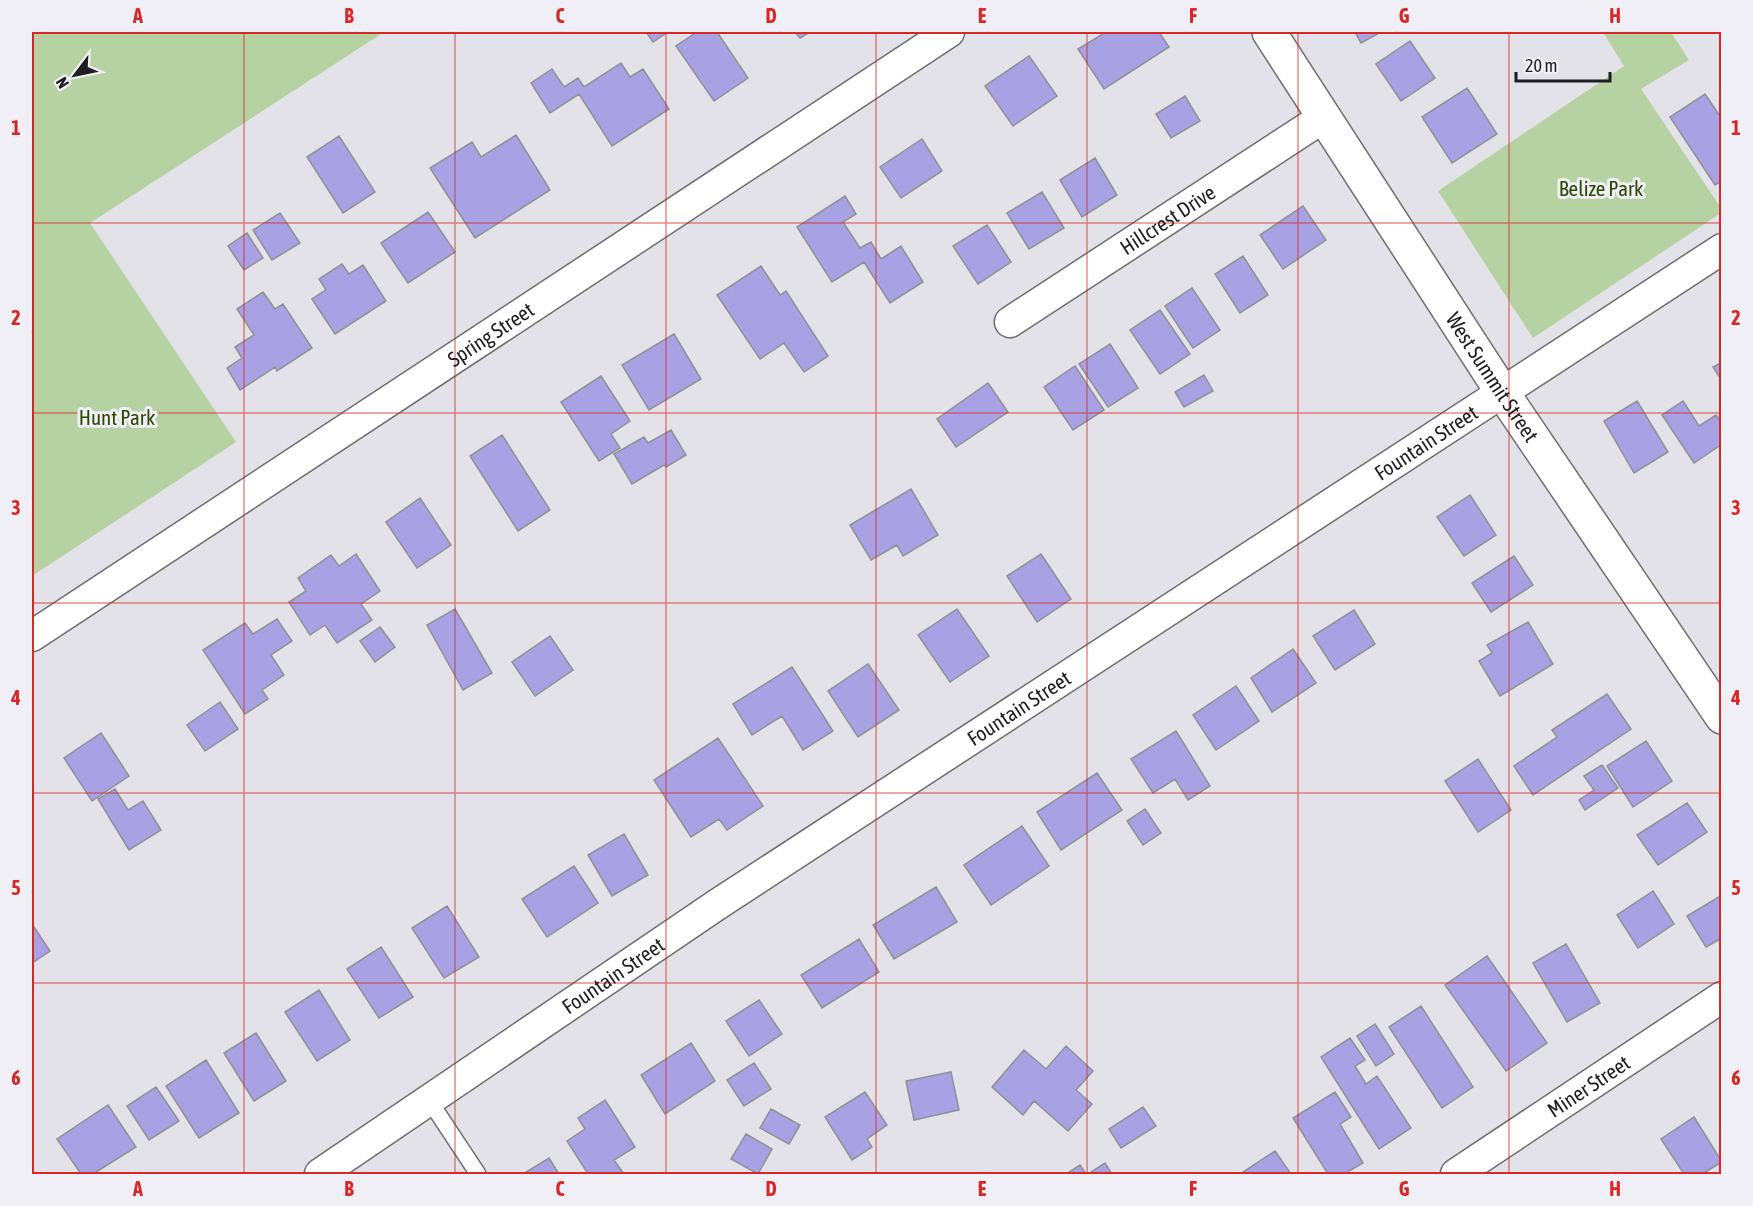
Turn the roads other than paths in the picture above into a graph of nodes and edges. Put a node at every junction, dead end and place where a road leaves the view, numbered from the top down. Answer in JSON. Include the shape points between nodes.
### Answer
{"nodes":[{"id":1,"x":949,"y":32,"type":"edge"},
{"id":2,"x":1269,"y":32,"type":"edge"},
{"id":3,"x":1324,"y":117,"type":"junction"},
{"id":4,"x":1722,"y":249,"type":"edge"},
{"id":5,"x":1010,"y":322,"type":"dead end"},
{"id":6,"x":1502,"y":392,"type":"junction"},
{"id":7,"x":32,"y":636,"type":"edge"},
{"id":8,"x":1722,"y":717,"type":"edge"},
{"id":9,"x":1722,"y":997,"type":"edge"},
{"id":10,"x":429,"y":1100,"type":"junction"},
{"id":11,"x":320,"y":1174,"type":"edge"},
{"id":12,"x":478,"y":1174,"type":"edge"},
{"id":13,"x":1456,"y":1174,"type":"edge"}],
"edges":[{"from":1,"to":7,"type":"street","name":"Spring Street"},
{"from":2,"to":3,"type":"street","name":"West Summit Street"},
{"from":3,"to":5,"type":"street","name":"Hillcrest Drive"},
{"from":3,"to":6,"type":"street","name":"West Summit Street"},
{"from":4,"to":6,"type":"street","name":"Fountain Street"},
{"from":6,"to":8,"type":"street","name":"West Summit Street"},
{"from":6,"to":10,"type":"street","name":"Fountain Street","via":[[718,904]]},
{"from":9,"to":13,"type":"street","name":"Miner Street"},
{"from":10,"to":11,"type":"street","name":"Fountain Street"},
{"from":10,"to":12,"type":"lane"}]}
